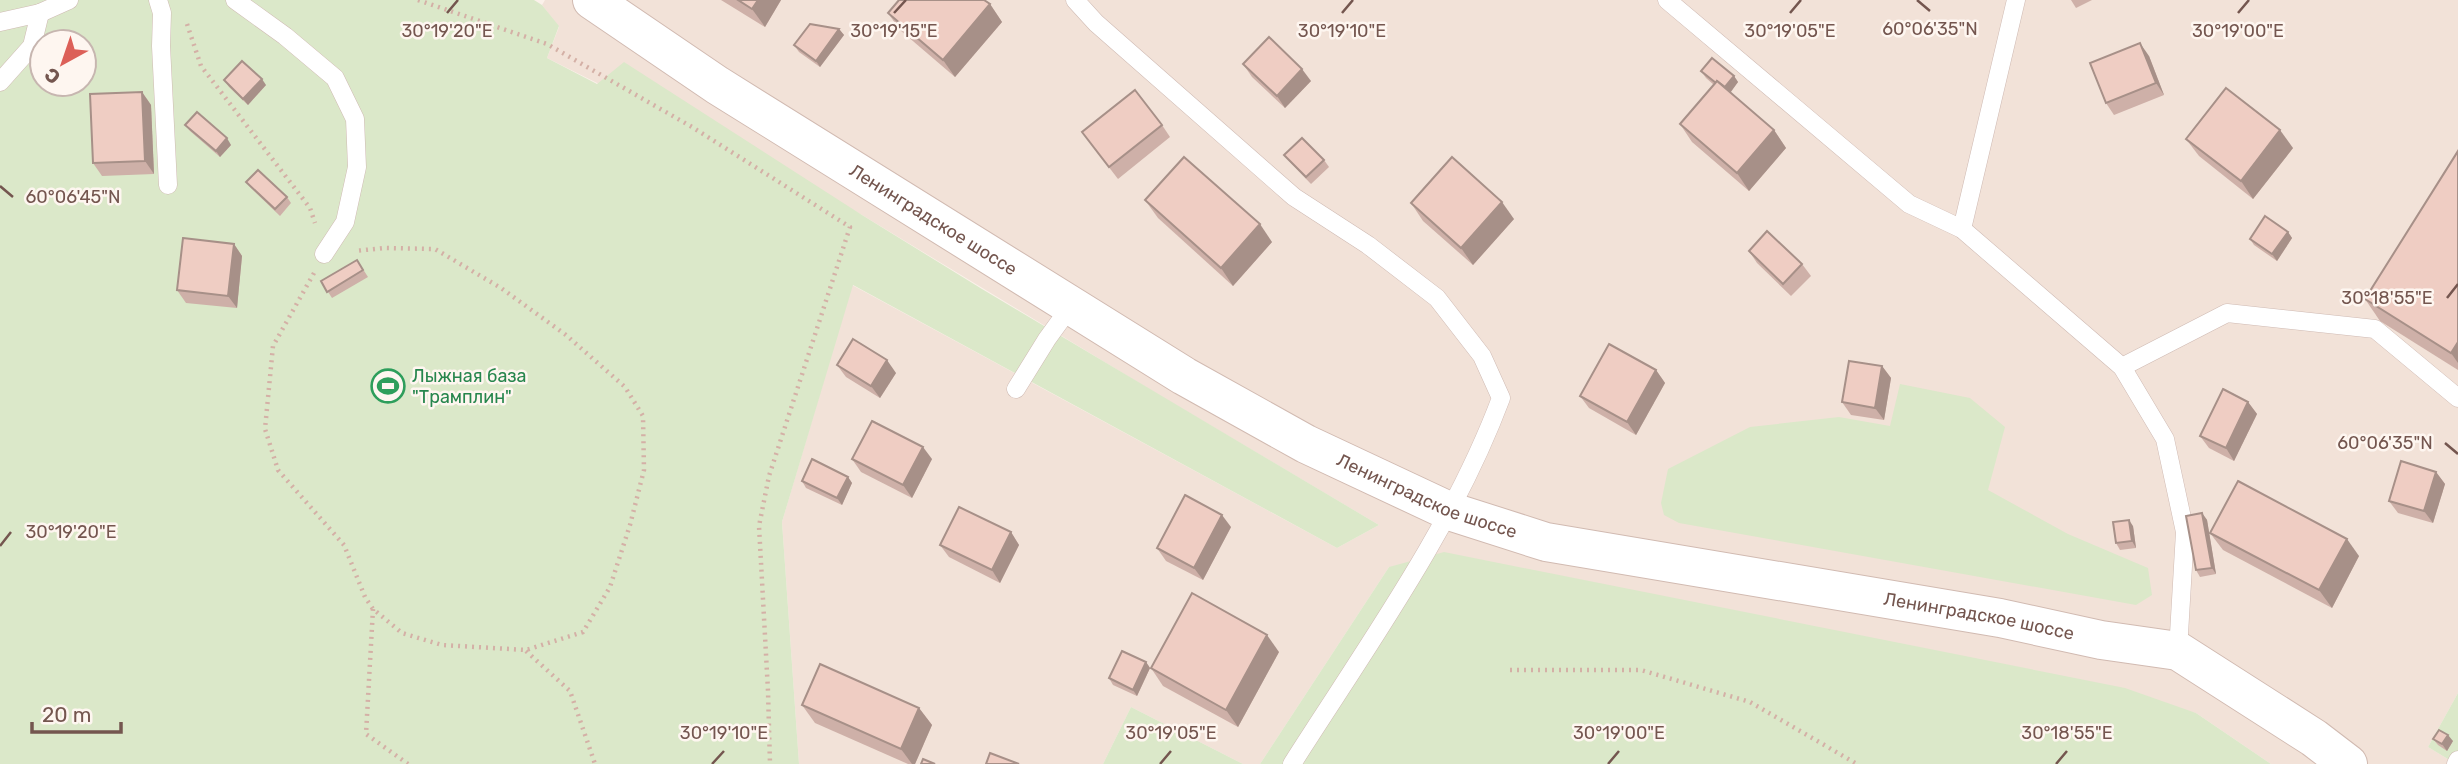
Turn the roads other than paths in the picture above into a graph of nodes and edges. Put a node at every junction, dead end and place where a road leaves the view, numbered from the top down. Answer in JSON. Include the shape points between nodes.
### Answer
{"nodes":[{"id":1,"x":69,"y":0,"type":"edge"},
{"id":2,"x":158,"y":0,"type":"edge"},
{"id":3,"x":235,"y":0,"type":"edge"},
{"id":4,"x":592,"y":0,"type":"edge"},
{"id":5,"x":1075,"y":0,"type":"edge"},
{"id":6,"x":1667,"y":0,"type":"edge"},
{"id":7,"x":2016,"y":0,"type":"edge"},
{"id":8,"x":40,"y":13,"type":"junction"},
{"id":9,"x":0,"y":22,"type":"edge"},
{"id":10,"x":0,"y":82,"type":"edge"},
{"id":11,"x":168,"y":185,"type":"dead end"},
{"id":12,"x":1962,"y":229,"type":"junction"},
{"id":13,"x":324,"y":254,"type":"road end"},
{"id":14,"x":1071,"y":306,"type":"junction"},
{"id":15,"x":2122,"y":367,"type":"junction"},
{"id":16,"x":1016,"y":389,"type":"dead end"},
{"id":17,"x":2458,"y":398,"type":"edge"},
{"id":18,"x":1449,"y":511,"type":"junction"},
{"id":19,"x":2178,"y":651,"type":"junction"},
{"id":20,"x":1292,"y":764,"type":"edge"},
{"id":21,"x":2348,"y":764,"type":"edge"}],
"edges":[{"from":1,"to":8,"type":"lane"},
{"from":2,"to":11,"type":"lane"},
{"from":3,"to":13,"type":"lane","via":[[335,78],[355,118],[357,167],[345,222]]},
{"from":4,"to":14,"type":"main road","name":"Ленинградское шоссе","via":[[708,79]]},
{"from":5,"to":18,"type":"lane","via":[[1294,197],[1437,298],[1482,356],[1501,398]]},
{"from":6,"to":12,"type":"lane","via":[[1909,204]]},
{"from":7,"to":12,"type":"lane"},
{"from":8,"to":9,"type":"lane"},
{"from":8,"to":10,"type":"lane","via":[[32,46]]},
{"from":12,"to":15,"type":"lane"},
{"from":14,"to":16,"type":"lane"},
{"from":14,"to":18,"type":"main road","name":"Ленинградское шоссе","via":[[1306,444]]},
{"from":15,"to":17,"type":"lane","via":[[2227,313],[2375,328]]},
{"from":15,"to":19,"type":"lane","via":[[2165,439],[2185,532]]},
{"from":18,"to":19,"type":"main road","name":"Ленинградское шоссе","via":[[1546,542]]},
{"from":18,"to":20,"type":"lane"},
{"from":19,"to":21,"type":"main road","name":"Ленинградское шоссе"}]}
